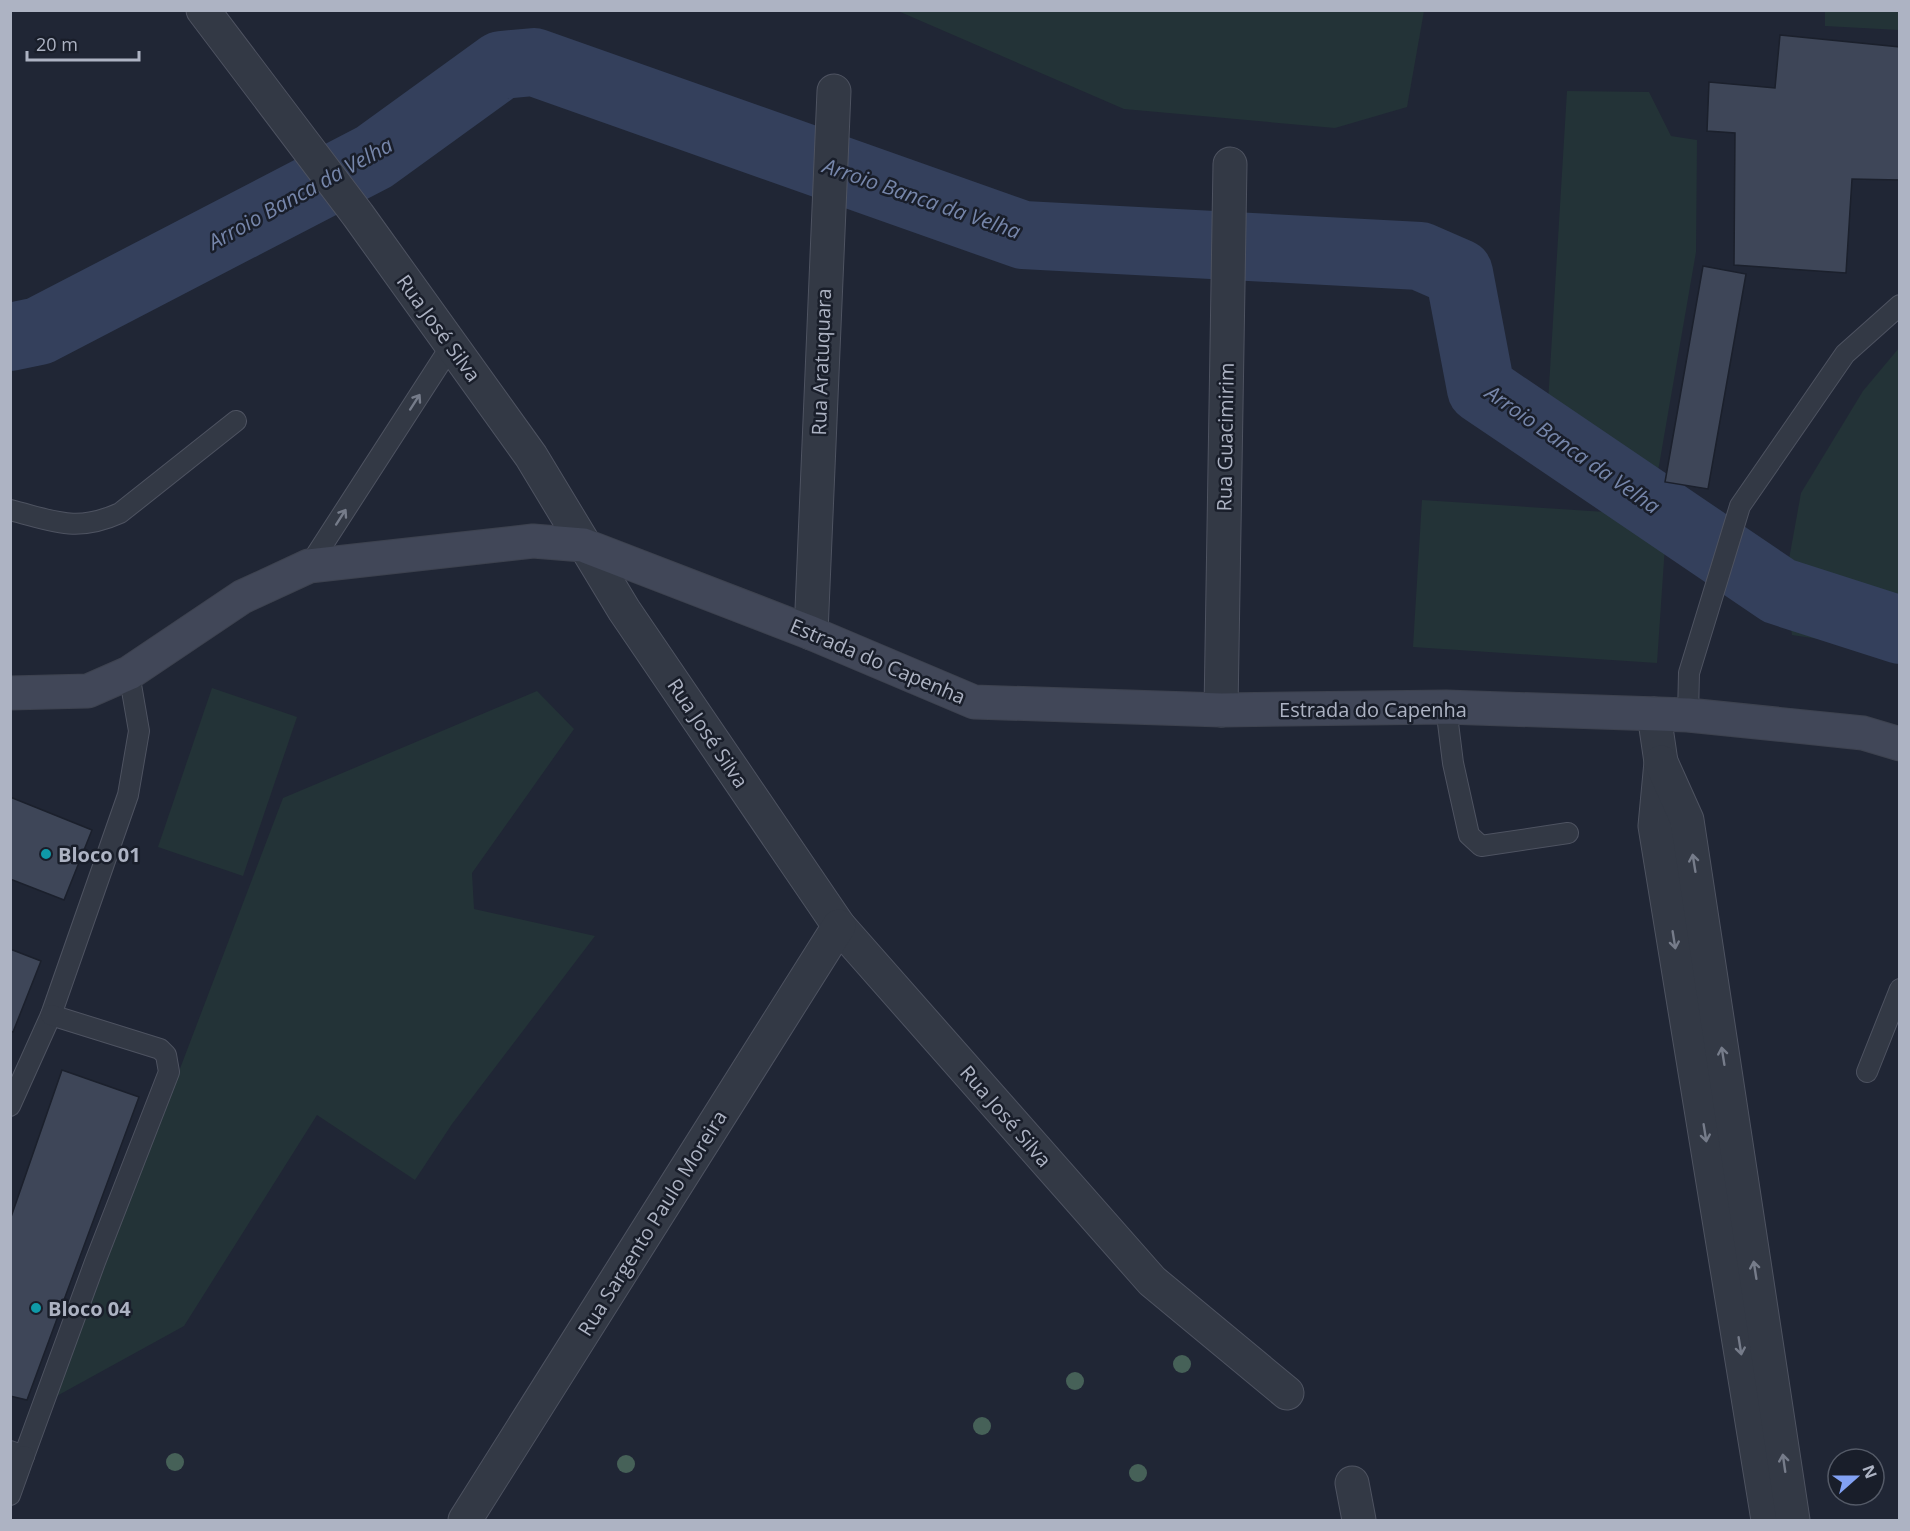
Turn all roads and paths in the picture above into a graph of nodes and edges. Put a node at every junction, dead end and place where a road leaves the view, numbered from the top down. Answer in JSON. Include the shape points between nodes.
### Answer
{"nodes":[{"id":1,"x":203,"y":10,"type":"edge"},
{"id":2,"x":834,"y":92,"type":"dead end"},
{"id":3,"x":1230,"y":164,"type":"dead end"},
{"id":4,"x":1899,"y":305,"type":"edge"},
{"id":5,"x":452,"y":346,"type":"junction"},
{"id":6,"x":236,"y":421,"type":"dead end"},
{"id":7,"x":10,"y":510,"type":"edge"},
{"id":8,"x":583,"y":545,"type":"junction"},
{"id":9,"x":309,"y":567,"type":"junction"},
{"id":10,"x":811,"y":633,"type":"junction"},
{"id":11,"x":129,"y":673,"type":"junction"},
{"id":12,"x":10,"y":693,"type":"edge"},
{"id":13,"x":1446,"y":707,"type":"junction"},
{"id":14,"x":1221,"y":710,"type":"junction"},
{"id":15,"x":1654,"y":714,"type":"junction"},
{"id":16,"x":1688,"y":715,"type":"junction"},
{"id":17,"x":1899,"y":744,"type":"edge"},
{"id":18,"x":1568,"y":833,"type":"dead end"},
{"id":19,"x":838,"y":926,"type":"junction"},
{"id":20,"x":1899,"y":989,"type":"edge"},
{"id":21,"x":51,"y":1015,"type":"junction"},
{"id":22,"x":1867,"y":1072,"type":"dead end"},
{"id":23,"x":10,"y":1106,"type":"edge"},
{"id":24,"x":1758,"y":1379,"type":"junction"},
{"id":25,"x":1287,"y":1393,"type":"dead end"},
{"id":26,"x":17,"y":1454,"type":"edge"},
{"id":27,"x":1352,"y":1483,"type":"dead end"},
{"id":28,"x":10,"y":1495,"type":"edge"},
{"id":29,"x":465,"y":1521,"type":"edge"},
{"id":30,"x":1359,"y":1521,"type":"edge"},
{"id":31,"x":1768,"y":1521,"type":"edge"},
{"id":32,"x":1793,"y":1521,"type":"edge"}],
"edges":[{"from":1,"to":5,"type":"street","name":"Rua José Silva"},
{"from":2,"to":10,"type":"street","name":"Rua Aratuquara"},
{"from":3,"to":14,"type":"street","name":"Rua Guacimirim"},
{"from":4,"to":16,"type":"lane","via":[[1845,354],[1740,506],[1689,673]]},
{"from":5,"to":8,"type":"street","name":"Rua José Silva","via":[[531,456]]},
{"from":9,"to":5,"type":"lane","one_way":true},
{"from":6,"to":7,"type":"lane","via":[[120,513],[98,523],[65,524]]},
{"from":8,"to":9,"type":"street","name":"Estrada do Capenha","via":[[533,541]]},
{"from":8,"to":10,"type":"street","name":"Estrada do Capenha"},
{"from":8,"to":19,"type":"street","name":"Rua José Silva"},
{"from":9,"to":11,"type":"street","name":"Estrada do Capenha","via":[[242,597]]},
{"from":10,"to":14,"type":"street","name":"Estrada do Capenha","via":[[975,702]]},
{"from":11,"to":12,"type":"street","name":"Estrada do Capenha","via":[[88,691]]},
{"from":11,"to":21,"type":"lane","via":[[139,731],[128,795]]},
{"from":13,"to":14,"type":"street","name":"Estrada do Capenha"},
{"from":13,"to":15,"type":"street","name":"Estrada do Capenha"},
{"from":13,"to":18,"type":"lane","via":[[1453,763],[1469,835],[1481,846]]},
{"from":15,"to":16,"type":"street","name":"Estrada do Capenha"},
{"from":15,"to":24,"type":"street","via":[[1661,762],[1686,816],[1714,1096]]},
{"from":16,"to":17,"type":"street","name":"Estrada do Capenha","via":[[1863,733]]},
{"from":19,"to":25,"type":"street","name":"Rua José Silva","via":[[1152,1281]]},
{"from":19,"to":29,"type":"street","name":"Rua Sargento Paulo Moreira"},
{"from":20,"to":22,"type":"lane"},
{"from":21,"to":23,"type":"lane"},
{"from":21,"to":26,"type":"lane","via":[[160,1049],[166,1055],[169,1072]]},
{"from":24,"to":31,"type":"street"},
{"from":32,"to":24,"type":"street","one_way":true},
{"from":26,"to":28,"type":"lane"},
{"from":27,"to":30,"type":"street"}]}
